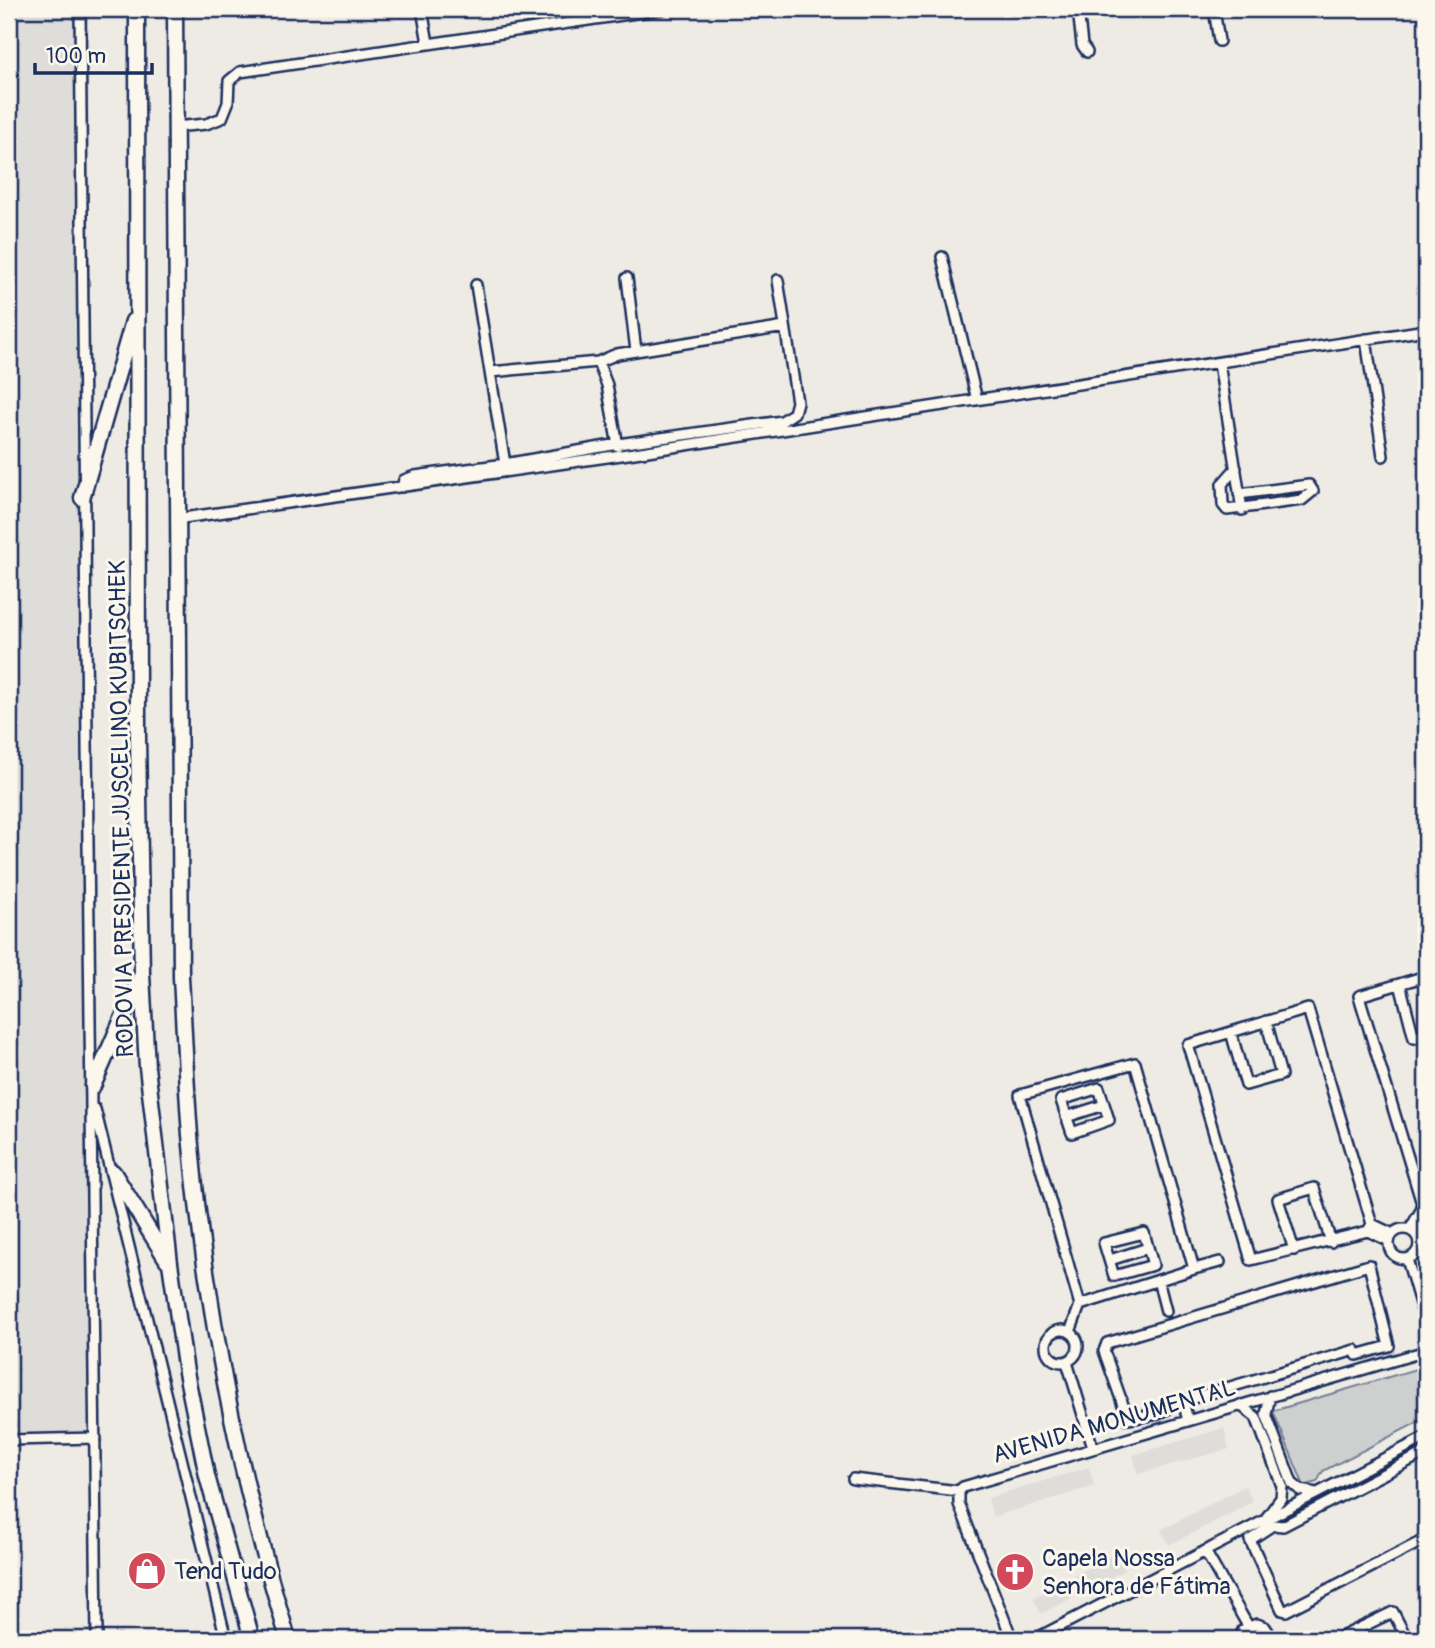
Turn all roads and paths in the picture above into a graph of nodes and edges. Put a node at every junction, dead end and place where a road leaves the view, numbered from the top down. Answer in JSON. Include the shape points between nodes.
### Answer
{"nodes":[{"id":1,"x":80,"y":9,"type":"edge"},
{"id":2,"x":137,"y":9,"type":"edge"},
{"id":3,"x":175,"y":9,"type":"edge"},
{"id":4,"x":422,"y":9,"type":"edge"},
{"id":5,"x":663,"y":9,"type":"edge"},
{"id":6,"x":1078,"y":9,"type":"edge"},
{"id":7,"x":1214,"y":9,"type":"edge"},
{"id":8,"x":1219,"y":41,"type":"dead end"},
{"id":9,"x":428,"y":43,"type":"junction"},
{"id":10,"x":1087,"y":52,"type":"dead end"},
{"id":11,"x":175,"y":127,"type":"junction"},
{"id":12,"x":942,"y":257,"type":"dead end"},
{"id":13,"x":627,"y":278,"type":"dead end"},
{"id":14,"x":778,"y":280,"type":"dead end"},
{"id":15,"x":476,"y":285,"type":"dead end"},
{"id":16,"x":137,"y":306,"type":"junction"},
{"id":17,"x":785,"y":327,"type":"junction"},
{"id":18,"x":1426,"y":330,"type":"edge"},
{"id":19,"x":1366,"y":339,"type":"junction"},
{"id":20,"x":636,"y":351,"type":"junction"},
{"id":21,"x":598,"y":362,"type":"junction"},
{"id":22,"x":1219,"y":363,"type":"junction"},
{"id":23,"x":490,"y":372,"type":"junction"},
{"id":24,"x":977,"y":400,"type":"junction"},
{"id":25,"x":618,"y":444,"type":"junction"},
{"id":26,"x":620,"y":455,"type":"junction"},
{"id":27,"x":1383,"y":456,"type":"dead end"},
{"id":28,"x":505,"y":464,"type":"junction"},
{"id":29,"x":1236,"y":468,"type":"junction"},
{"id":30,"x":402,"y":486,"type":"junction"},
{"id":31,"x":1239,"y":494,"type":"junction"},
{"id":32,"x":82,"y":498,"type":"junction"},
{"id":33,"x":1242,"y":510,"type":"junction"},
{"id":34,"x":176,"y":519,"type":"junction"},
{"id":35,"x":142,"y":974,"type":"junction"},
{"id":36,"x":1426,"y":976,"type":"edge"},
{"id":37,"x":1400,"y":984,"type":"junction"},
{"id":38,"x":1266,"y":1021,"type":"junction"},
{"id":39,"x":1231,"y":1032,"type":"junction"},
{"id":40,"x":1426,"y":1034,"type":"edge"},
{"id":41,"x":1077,"y":1080,"type":"junction"},
{"id":42,"x":93,"y":1093,"type":"junction"},
{"id":43,"x":1082,"y":1094,"type":"junction"},
{"id":44,"x":1104,"y":1105,"type":"junction"},
{"id":45,"x":1066,"y":1117,"type":"junction"},
{"id":46,"x":113,"y":1172,"type":"junction"},
{"id":47,"x":1424,"y":1208,"type":"edge"},
{"id":48,"x":1426,"y":1217,"type":"edge"},
{"id":49,"x":1370,"y":1228,"type":"junction"},
{"id":50,"x":1413,"y":1232,"type":"junction"},
{"id":51,"x":1391,"y":1237,"type":"junction"},
{"id":52,"x":1331,"y":1242,"type":"junction"},
{"id":53,"x":1148,"y":1248,"type":"junction"},
{"id":54,"x":1294,"y":1250,"type":"junction"},
{"id":55,"x":1110,"y":1259,"type":"junction"},
{"id":56,"x":1407,"y":1259,"type":"junction"},
{"id":57,"x":1220,"y":1262,"type":"dead end"},
{"id":58,"x":170,"y":1264,"type":"junction"},
{"id":59,"x":1194,"y":1269,"type":"junction"},
{"id":60,"x":1133,"y":1270,"type":"junction"},
{"id":61,"x":1158,"y":1280,"type":"junction"},
{"id":62,"x":1138,"y":1286,"type":"junction"},
{"id":63,"x":1080,"y":1305,"type":"junction"},
{"id":64,"x":1166,"y":1311,"type":"dead end"},
{"id":65,"x":1426,"y":1324,"type":"edge"},
{"id":66,"x":1070,"y":1332,"type":"junction"},
{"id":67,"x":1426,"y":1351,"type":"edge"},
{"id":68,"x":1067,"y":1362,"type":"junction"},
{"id":69,"x":1270,"y":1396,"type":"junction"},
{"id":70,"x":1183,"y":1401,"type":"junction"},
{"id":71,"x":1240,"y":1405,"type":"junction"},
{"id":72,"x":1188,"y":1421,"type":"junction"},
{"id":73,"x":1426,"y":1437,"type":"edge"},
{"id":74,"x":96,"y":1438,"type":"junction"},
{"id":75,"x":9,"y":1440,"type":"edge"},
{"id":76,"x":1093,"y":1448,"type":"junction"},
{"id":77,"x":1426,"y":1452,"type":"edge"},
{"id":78,"x":1373,"y":1464,"type":"junction"},
{"id":79,"x":1361,"y":1470,"type":"junction"},
{"id":80,"x":1380,"y":1477,"type":"junction"},
{"id":81,"x":853,"y":1479,"type":"dead end"},
{"id":82,"x":1367,"y":1483,"type":"junction"},
{"id":83,"x":959,"y":1491,"type":"junction"},
{"id":84,"x":1315,"y":1493,"type":"junction"},
{"id":85,"x":1266,"y":1519,"type":"junction"},
{"id":86,"x":1426,"y":1539,"type":"edge"},
{"id":87,"x":1205,"y":1551,"type":"junction"},
{"id":88,"x":1248,"y":1626,"type":"junction"},
{"id":89,"x":1007,"y":1637,"type":"edge"},
{"id":90,"x":97,"y":1639,"type":"edge"},
{"id":91,"x":226,"y":1639,"type":"edge"},
{"id":92,"x":252,"y":1639,"type":"edge"},
{"id":93,"x":288,"y":1639,"type":"edge"},
{"id":94,"x":1035,"y":1639,"type":"edge"},
{"id":95,"x":1239,"y":1639,"type":"edge"},
{"id":96,"x":1273,"y":1639,"type":"edge"},
{"id":97,"x":1338,"y":1639,"type":"edge"},
{"id":98,"x":1408,"y":1639,"type":"edge"}],
"edges":[{"from":1,"to":32,"type":"street"},
{"from":2,"to":16,"type":"highway","name":"RODOVIA PRESIDENTE JUSCELINO KUBITSCHEK"},
{"from":3,"to":11,"type":"highway"},
{"from":4,"to":9,"type":"street"},
{"from":5,"to":9,"type":"street"},
{"from":6,"to":10,"type":"street"},
{"from":7,"to":8,"type":"street"},
{"from":9,"to":11,"type":"street","via":[[240,72],[229,81],[222,118]]},
{"from":11,"to":34,"type":"highway"},
{"from":12,"to":24,"type":"street"},
{"from":13,"to":20,"type":"street"},
{"from":14,"to":17,"type":"street"},
{"from":15,"to":23,"type":"street"},
{"from":16,"to":32,"type":"highway"},
{"from":16,"to":35,"type":"highway","name":"RODOVIA PRESIDENTE JUSCELINO KUBITSCHEK"},
{"from":17,"to":20,"type":"street"},
{"from":17,"to":25,"type":"street","via":[[797,402],[790,417]]},
{"from":18,"to":19,"type":"street"},
{"from":19,"to":22,"type":"street"},
{"from":19,"to":27,"type":"street"},
{"from":20,"to":21,"type":"street"},
{"from":21,"to":23,"type":"street"},
{"from":21,"to":25,"type":"street"},
{"from":22,"to":24,"type":"street"},
{"from":22,"to":29,"type":"street"},
{"from":23,"to":28,"type":"street"},
{"from":24,"to":26,"type":"street"},
{"from":25,"to":26,"type":"street"},
{"from":25,"to":28,"type":"street"},
{"from":26,"to":30,"type":"street"},
{"from":28,"to":30,"type":"street","via":[[415,476],[404,480]]},
{"from":29,"to":31,"type":"street"},
{"from":29,"to":33,"type":"street","via":[[1222,484],[1223,505],[1227,510]]},
{"from":30,"to":34,"type":"street"},
{"from":31,"to":33,"type":"street"},
{"from":31,"to":33,"type":"street","via":[[1297,484],[1309,485],[1312,491],[1302,500]]},
{"from":32,"to":42,"type":"street"},
{"from":34,"to":93,"type":"highway","via":[[181,977],[190,1136],[234,1432]]},
{"from":35,"to":42,"type":"highway"},
{"from":35,"to":58,"type":"highway","name":"RODOVIA PRESIDENTE JUSCELINO KUBITSCHEK","via":[[152,1123]]},
{"from":36,"to":37,"type":"street"},
{"from":37,"to":40,"type":"street","via":[[1415,1038]]},
{"from":37,"to":47,"type":"street","via":[[1359,996]]},
{"from":38,"to":39,"type":"street"},
{"from":38,"to":39,"type":"street","via":[[1280,1075],[1246,1086]]},
{"from":38,"to":49,"type":"street","via":[[1308,1009]]},
{"from":39,"to":54,"type":"street","via":[[1188,1045],[1251,1260]]},
{"from":41,"to":43,"type":"street"},
{"from":41,"to":59,"type":"street","via":[[1135,1063]]},
{"from":41,"to":63,"type":"street","via":[[1020,1095]]},
{"from":42,"to":46,"type":"street"},
{"from":42,"to":74,"type":"street"},
{"from":43,"to":44,"type":"street","via":[[1100,1088]]},
{"from":43,"to":45,"type":"street","via":[[1061,1100]]},
{"from":44,"to":45,"type":"street"},
{"from":44,"to":45,"type":"street","via":[[1109,1120],[1072,1133]]},
{"from":46,"to":58,"type":"highway"},
{"from":46,"to":91,"type":"street"},
{"from":47,"to":50,"type":"street"},
{"from":48,"to":50,"type":"street"},
{"from":49,"to":51,"type":"street"},
{"from":49,"to":52,"type":"street"},
{"from":50,"to":51,"type":"street"},
{"from":50,"to":56,"type":"street","via":[[1420,1246],[1417,1254]]},
{"from":51,"to":56,"type":"street","via":[[1395,1256]]},
{"from":52,"to":54,"type":"street"},
{"from":52,"to":54,"type":"street","via":[[1314,1188],[1278,1199]]},
{"from":53,"to":55,"type":"street"},
{"from":53,"to":55,"type":"street","via":[[1144,1233],[1104,1244]]},
{"from":53,"to":60,"type":"street","via":[[1153,1265]]},
{"from":55,"to":60,"type":"street","via":[[1114,1276]]},
{"from":56,"to":65,"type":"street"},
{"from":57,"to":59,"type":"street"},
{"from":58,"to":92,"type":"highway","name":"RODOVIA PRESIDENTE JUSCELINO KUBITSCHEK","via":[[207,1476]]},
{"from":59,"to":61,"type":"street"},
{"from":60,"to":62,"type":"street"},
{"from":61,"to":62,"type":"street"},
{"from":61,"to":64,"type":"street"},
{"from":62,"to":63,"type":"street"},
{"from":63,"to":66,"type":"street"},
{"from":66,"to":68,"type":"street","via":[[1079,1348]]},
{"from":66,"to":68,"type":"street","via":[[1055,1331],[1045,1344],[1051,1359]]},
{"from":67,"to":69,"type":"street","name":"AVENIDA MONUMENTAL"},
{"from":68,"to":76,"type":"street"},
{"from":69,"to":71,"type":"street","name":"AVENIDA MONUMENTAL"},
{"from":69,"to":84,"type":"street","via":[[1266,1414],[1293,1483]]},
{"from":70,"to":70,"type":"street","via":[[1355,1350],[1357,1355],[1389,1346],[1369,1265],[1107,1343],[1104,1351],[1128,1419],[1158,1414]]},
{"from":70,"to":72,"type":"street"},
{"from":71,"to":72,"type":"street","name":"AVENIDA MONUMENTAL"},
{"from":71,"to":85,"type":"street","via":[[1256,1417],[1282,1486],[1281,1498]]},
{"from":72,"to":76,"type":"street","name":"AVENIDA MONUMENTAL"},
{"from":73,"to":78,"type":"street"},
{"from":74,"to":75,"type":"street"},
{"from":74,"to":90,"type":"street"},
{"from":76,"to":83,"type":"street","name":"AVENIDA MONUMENTAL","via":[[968,1484]]},
{"from":77,"to":80,"type":"street"},
{"from":78,"to":79,"type":"street"},
{"from":78,"to":80,"type":"street"},
{"from":79,"to":82,"type":"street"},
{"from":79,"to":84,"type":"street"},
{"from":80,"to":82,"type":"street"},
{"from":81,"to":83,"type":"street"},
{"from":82,"to":86,"type":"street","via":[[1283,1526],[1273,1525],[1250,1537],[1282,1610],[1290,1610]]},
{"from":83,"to":89,"type":"street","via":[[959,1504]]},
{"from":84,"to":85,"type":"street"},
{"from":85,"to":87,"type":"street"},
{"from":87,"to":88,"type":"street"},
{"from":87,"to":94,"type":"street"},
{"from":88,"to":95,"type":"street"},
{"from":88,"to":96,"type":"street","via":[[1265,1627]]},
{"from":97,"to":98,"type":"street","via":[[1393,1612]]}]}
